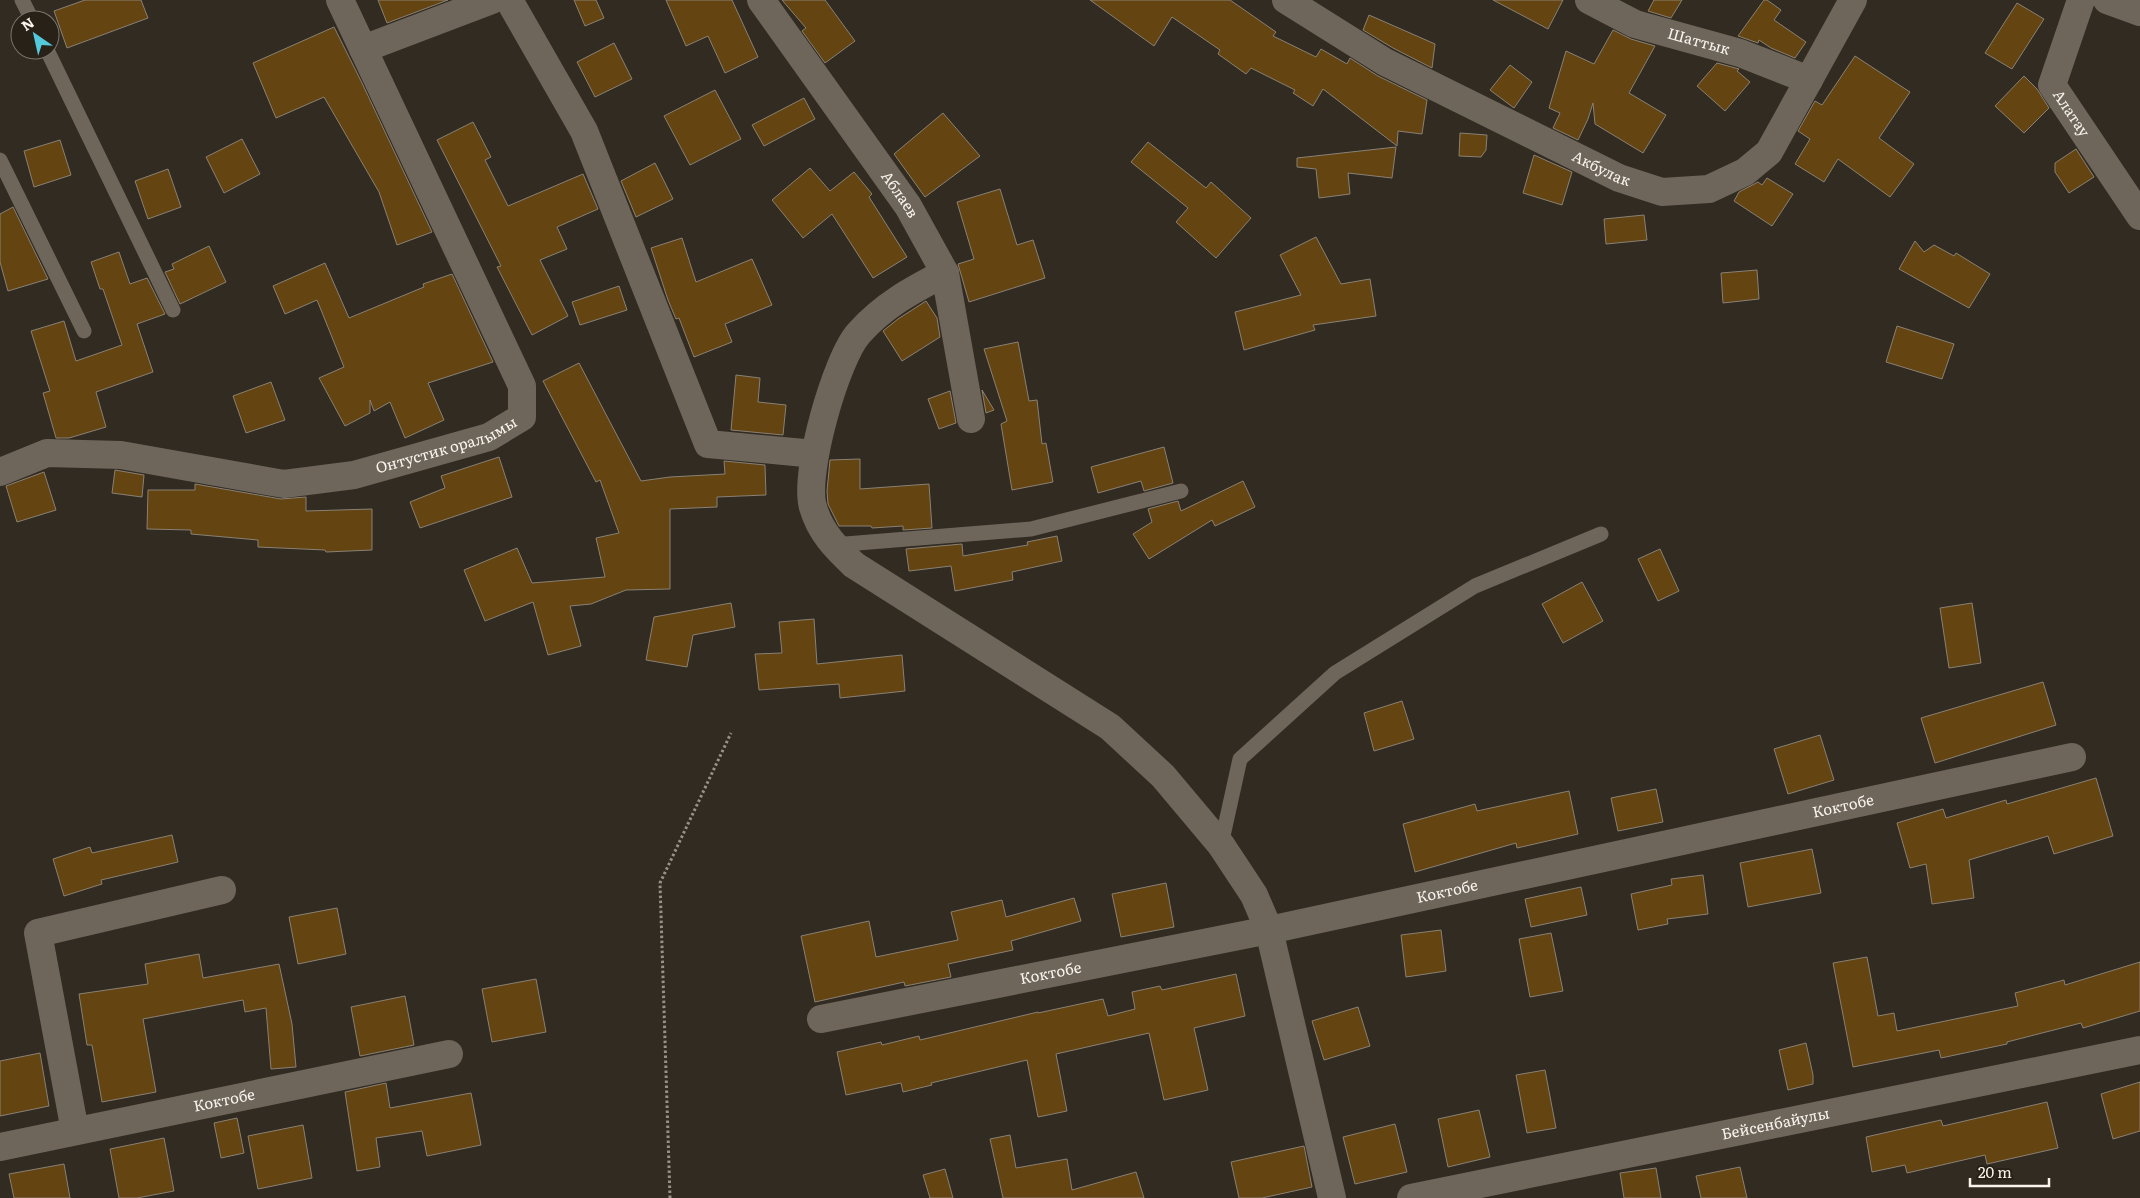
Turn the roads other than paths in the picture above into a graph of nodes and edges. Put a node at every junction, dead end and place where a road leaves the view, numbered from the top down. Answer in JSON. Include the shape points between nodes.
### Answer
{"nodes":[{"id":1,"x":340,"y":0,"type":"edge"},
{"id":2,"x":492,"y":0,"type":"edge"},
{"id":3,"x":509,"y":0,"type":"edge"},
{"id":4,"x":761,"y":0,"type":"edge"},
{"id":5,"x":1286,"y":0,"type":"edge"},
{"id":6,"x":1589,"y":0,"type":"edge"},
{"id":7,"x":1853,"y":0,"type":"edge"},
{"id":8,"x":2081,"y":0,"type":"edge"},
{"id":9,"x":2107,"y":0,"type":"edge"},
{"id":10,"x":2140,"y":12,"type":"edge"},
{"id":11,"x":363,"y":49,"type":"junction"},
{"id":12,"x":51,"y":60,"type":"edge"},
{"id":13,"x":1809,"y":80,"type":"junction"},
{"id":14,"x":0,"y":160,"type":"edge"},
{"id":15,"x":2140,"y":216,"type":"edge"},
{"id":16,"x":945,"y":273,"type":"junction"},
{"id":17,"x":173,"y":310,"type":"dead end"},
{"id":18,"x":84,"y":331,"type":"dead end"},
{"id":19,"x":971,"y":418,"type":"dead end"},
{"id":20,"x":815,"y":454,"type":"junction"},
{"id":21,"x":0,"y":472,"type":"edge"},
{"id":22,"x":1181,"y":491,"type":"dead end"},
{"id":23,"x":1601,"y":534,"type":"dead end"},
{"id":24,"x":833,"y":545,"type":"junction"},
{"id":25,"x":2072,"y":757,"type":"dead end"},
{"id":26,"x":1221,"y":845,"type":"junction"},
{"id":27,"x":222,"y":890,"type":"dead end"},
{"id":28,"x":1269,"y":930,"type":"junction"},
{"id":29,"x":821,"y":1019,"type":"dead end"},
{"id":30,"x":2140,"y":1050,"type":"edge"},
{"id":31,"x":449,"y":1054,"type":"dead end"},
{"id":32,"x":75,"y":1131,"type":"junction"},
{"id":33,"x":0,"y":1147,"type":"edge"},
{"id":34,"x":1332,"y":1198,"type":"edge"},
{"id":35,"x":1411,"y":1198,"type":"edge"}],
"edges":[{"from":1,"to":11,"type":"street","name":"Онтустик оралымы"},
{"from":2,"to":11,"type":"street"},
{"from":3,"to":20,"type":"street","via":[[584,131],[708,444]]},
{"from":4,"to":16,"type":"street","name":"Аблаев","via":[[908,206]]},
{"from":5,"to":13,"type":"street","name":"Акбулак","via":[[1386,62],[1619,178],[1662,192],[1709,189],[1745,172],[1770,152]]},
{"from":6,"to":13,"type":"street","name":"Шаттык","via":[[1635,24],[1740,53]]},
{"from":7,"to":13,"type":"street","name":"Акбулак"},
{"from":8,"to":15,"type":"street","name":"Алатау","via":[[2052,85]]},
{"from":9,"to":10,"type":"street"},
{"from":11,"to":21,"type":"street","name":"Онтустик оралымы","via":[[522,386],[522,417],[489,437],[363,473],[284,484],[112,455],[47,453]]},
{"from":12,"to":17,"type":"lane"},
{"from":14,"to":18,"type":"lane"},
{"from":16,"to":19,"type":"street","name":"Аблаев"},
{"from":16,"to":20,"type":"street","via":[[885,307],[857,335],[845,354]]},
{"from":20,"to":24,"type":"street","via":[[810,479],[812,505],[820,527]]},
{"from":22,"to":24,"type":"lane","via":[[1031,529]]},
{"from":23,"to":26,"type":"lane","via":[[1475,586],[1335,672],[1240,759]]},
{"from":24,"to":26,"type":"street","via":[[854,565],[1110,727],[1163,776]]},
{"from":25,"to":28,"type":"street","name":"Коктобе"},
{"from":26,"to":28,"type":"street","via":[[1254,895]]},
{"from":27,"to":32,"type":"street","via":[[38,933]]},
{"from":28,"to":29,"type":"street","name":"Коктобе"},
{"from":28,"to":34,"type":"street"},
{"from":30,"to":35,"type":"street","name":"Бейсенбайулы"},
{"from":31,"to":32,"type":"street","name":"Коктобе"},
{"from":32,"to":33,"type":"street","name":"Коктобе"}]}
